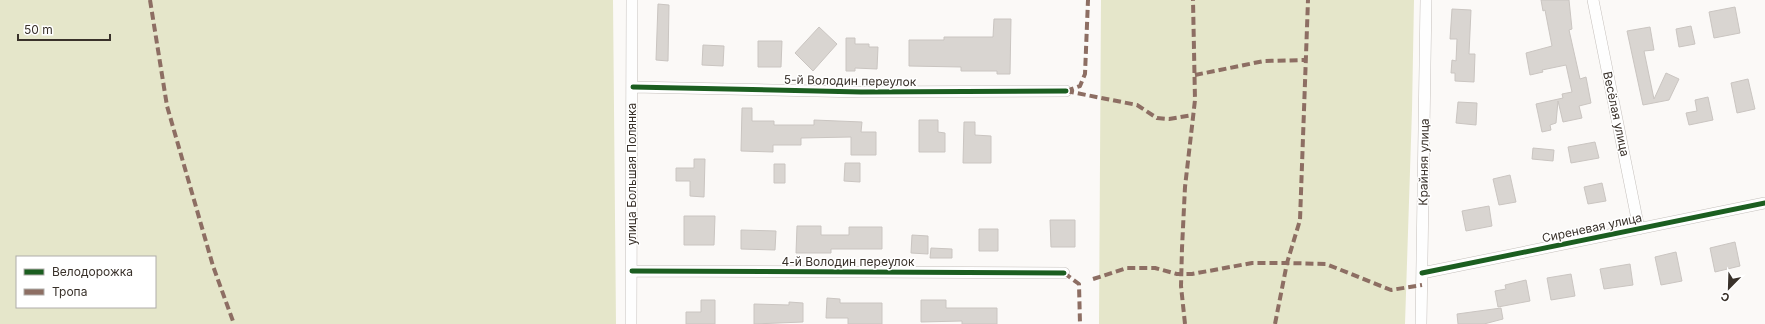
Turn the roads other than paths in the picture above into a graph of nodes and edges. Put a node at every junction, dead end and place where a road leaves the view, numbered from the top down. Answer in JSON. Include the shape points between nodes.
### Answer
{"nodes":[{"id":1,"x":632,"y":0,"type":"edge"},
{"id":2,"x":1426,"y":0,"type":"edge"},
{"id":3,"x":1593,"y":0,"type":"edge"},
{"id":4,"x":633,"y":87,"type":"junction"},
{"id":5,"x":1066,"y":91,"type":"dead end"},
{"id":6,"x":1765,"y":203,"type":"edge"},
{"id":7,"x":1639,"y":228,"type":"junction"},
{"id":8,"x":632,"y":272,"type":"junction"},
{"id":9,"x":1064,"y":273,"type":"dead end"},
{"id":10,"x":1422,"y":273,"type":"junction"},
{"id":11,"x":631,"y":324,"type":"edge"},
{"id":12,"x":1421,"y":324,"type":"edge"}],
"edges":[{"from":1,"to":4,"type":"street","name":"улица Большая Полянка"},
{"from":2,"to":10,"type":"street","name":"Крайняя улица"},
{"from":3,"to":7,"type":"street","name":"Весёлая улица"},
{"from":4,"to":5,"type":"street","name":"5-й Володин переулок","via":[[861,92]]},
{"from":4,"to":8,"type":"street","name":"улица Большая Полянка"},
{"from":6,"to":7,"type":"street","name":"Сиреневая улица"},
{"from":7,"to":10,"type":"street","name":"Сиреневая улица"},
{"from":8,"to":9,"type":"street","name":"4-й Володин переулок"},
{"from":8,"to":11,"type":"street","name":"улица Большая Полянка"},
{"from":10,"to":12,"type":"street","name":"Крайняя улица"}]}
